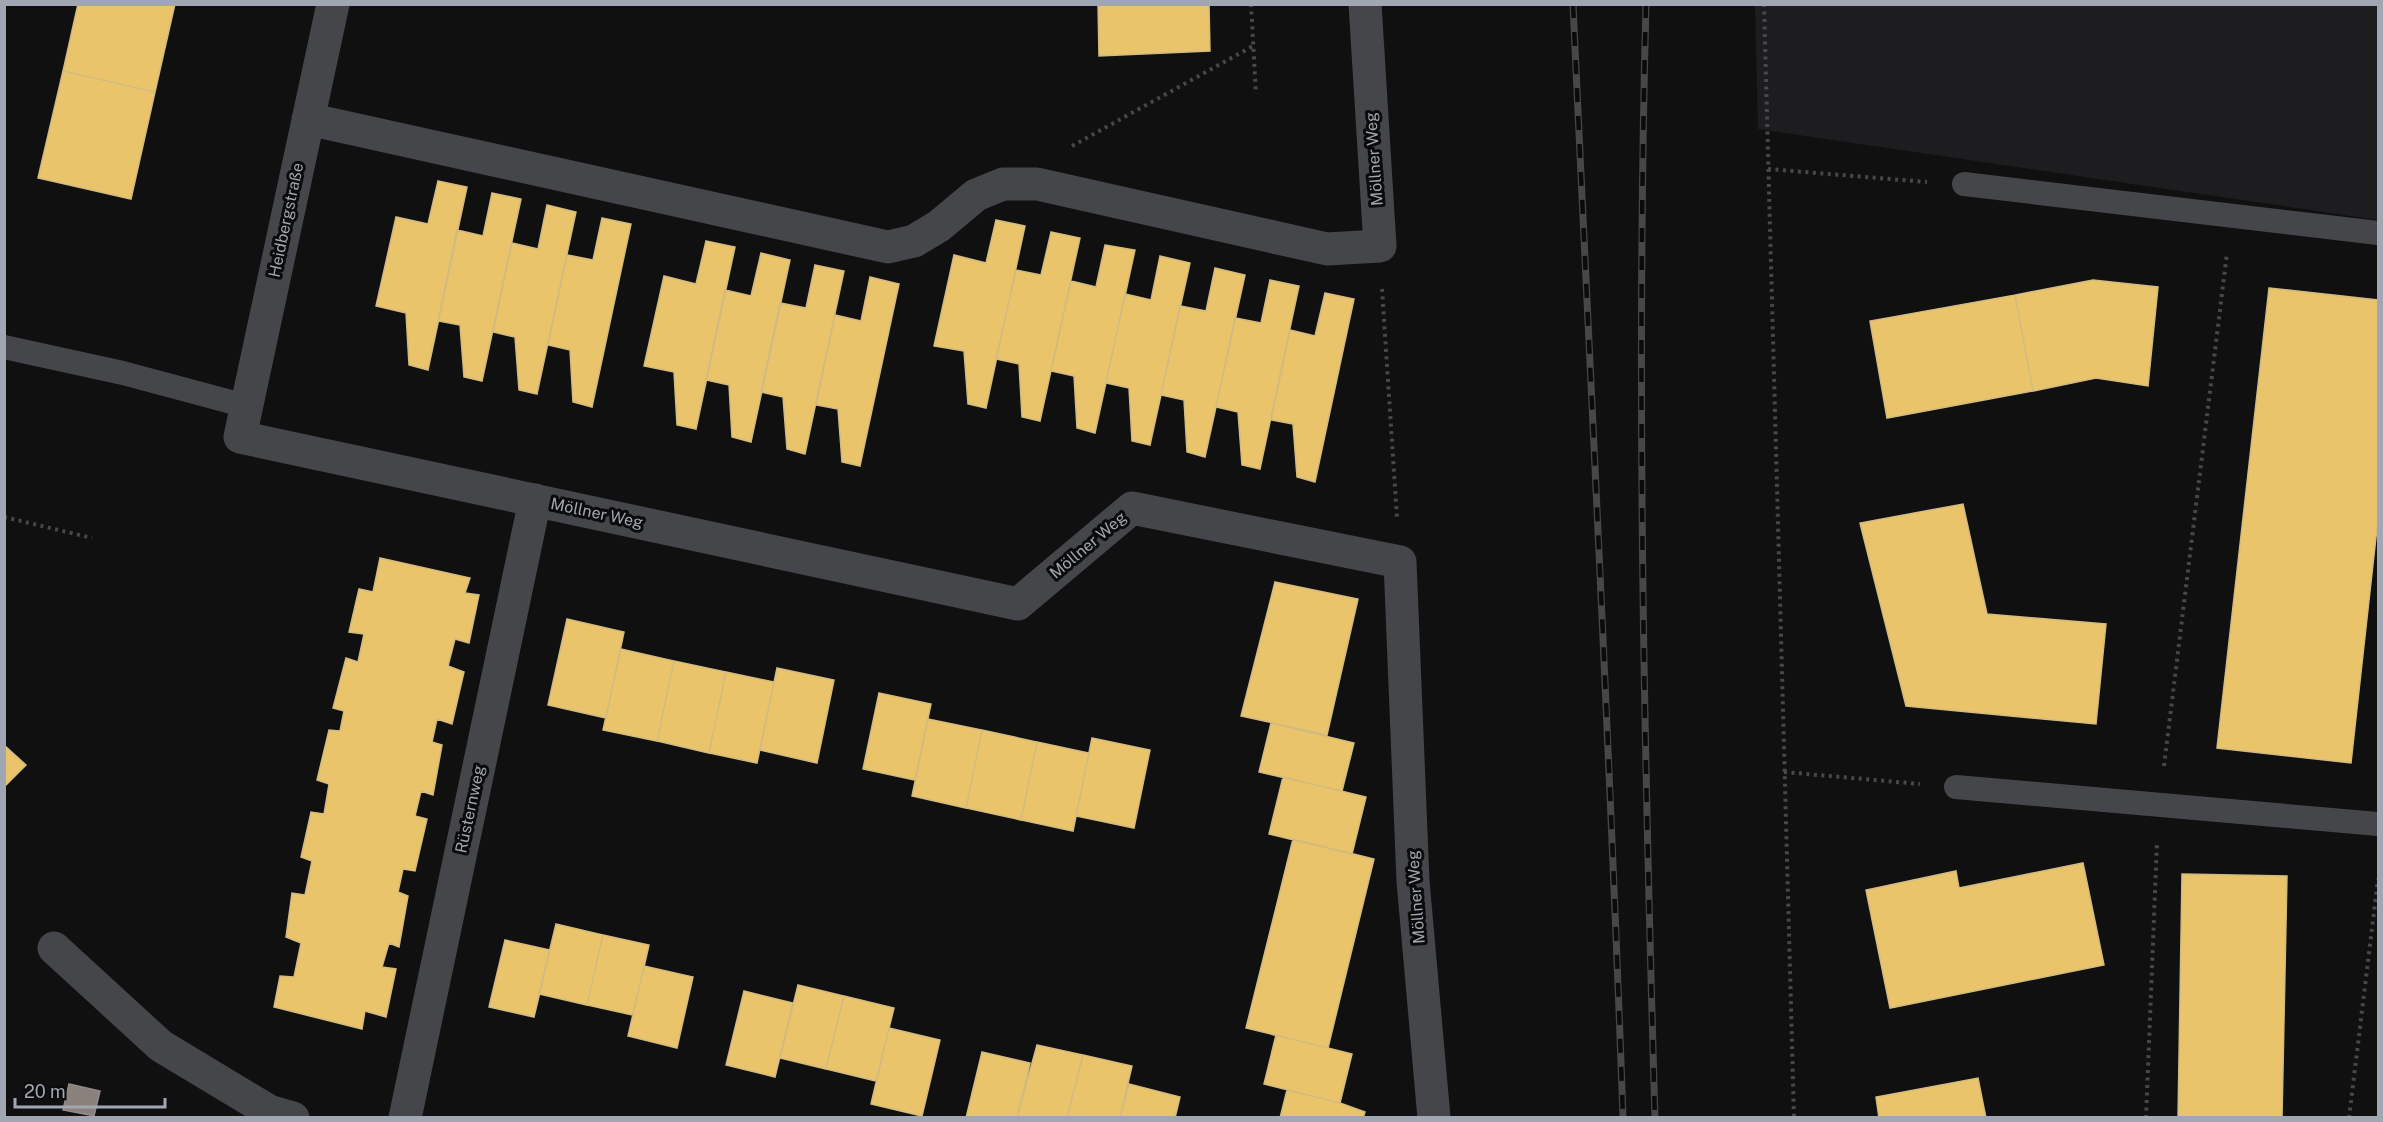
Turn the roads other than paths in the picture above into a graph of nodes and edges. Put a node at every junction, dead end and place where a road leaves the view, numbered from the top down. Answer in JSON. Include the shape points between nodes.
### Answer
{"nodes":[{"id":1,"x":333,"y":4,"type":"edge"},
{"id":2,"x":1365,"y":4,"type":"edge"},
{"id":3,"x":308,"y":119,"type":"junction"},
{"id":4,"x":1964,"y":184,"type":"road end"},
{"id":5,"x":2379,"y":233,"type":"edge"},
{"id":6,"x":4,"y":347,"type":"edge"},
{"id":7,"x":243,"y":421,"type":"junction"},
{"id":8,"x":535,"y":500,"type":"junction"},
{"id":9,"x":1956,"y":787,"type":"road end"},
{"id":10,"x":2379,"y":824,"type":"edge"},
{"id":11,"x":54,"y":948,"type":"dead end"},
{"id":12,"x":293,"y":1118,"type":"edge"},
{"id":13,"x":405,"y":1118,"type":"edge"},
{"id":14,"x":1434,"y":1118,"type":"edge"}],
"edges":[{"from":1,"to":3,"type":"street","name":"Heidbergstraße"},
{"from":2,"to":3,"type":"street","name":"Möllner Weg","via":[[1380,246],[1327,249],[1037,184],[1003,184],[976,195],[914,241],[888,247]]},
{"from":3,"to":7,"type":"street","name":"Heidbergstraße"},
{"from":4,"to":5,"type":"lane"},
{"from":6,"to":7,"type":"lane","via":[[123,373]]},
{"from":7,"to":8,"type":"street","name":"Möllner Weg"},
{"from":8,"to":13,"type":"street","name":"Rüsternweg"},
{"from":8,"to":14,"type":"street","name":"Möllner Weg","via":[[1018,603],[1132,508],[1400,562],[1413,881]]},
{"from":9,"to":10,"type":"lane"},
{"from":11,"to":12,"type":"street","via":[[161,1046],[269,1111]]}]}
